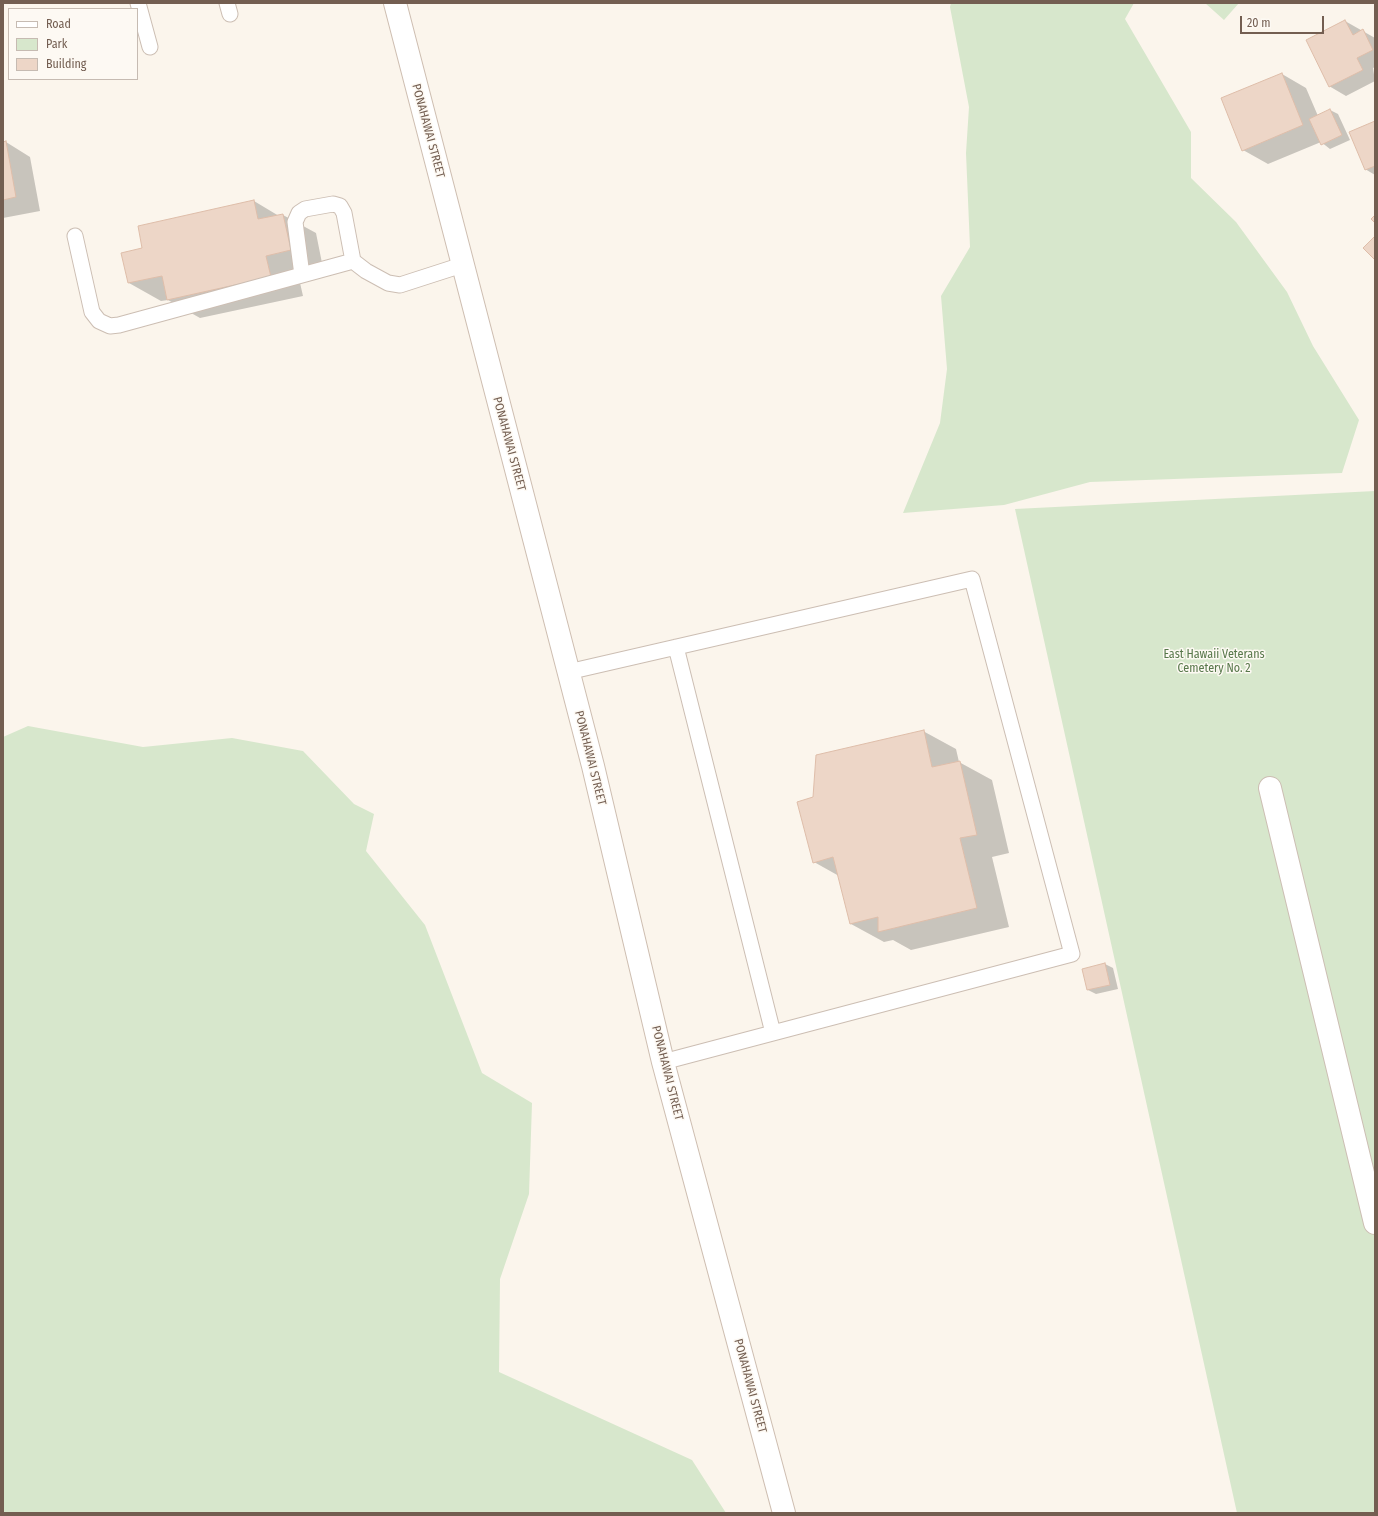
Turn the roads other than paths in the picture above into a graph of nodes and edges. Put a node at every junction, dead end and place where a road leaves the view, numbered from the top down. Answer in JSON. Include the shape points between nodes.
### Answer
{"nodes":[{"id":1,"x":138,"y":3,"type":"edge"},
{"id":2,"x":395,"y":3,"type":"edge"},
{"id":3,"x":150,"y":48,"type":"dead end"},
{"id":4,"x":75,"y":236,"type":"dead end"},
{"id":5,"x":353,"y":261,"type":"junction"},
{"id":6,"x":462,"y":265,"type":"junction"},
{"id":7,"x":302,"y":275,"type":"junction"},
{"id":8,"x":676,"y":647,"type":"junction"},
{"id":9,"x":568,"y":672,"type":"junction"},
{"id":10,"x":1270,"y":788,"type":"dead end"},
{"id":11,"x":773,"y":1033,"type":"junction"},
{"id":12,"x":663,"y":1062,"type":"junction"},
{"id":13,"x":1375,"y":1220,"type":"edge"},
{"id":14,"x":784,"y":1513,"type":"edge"}],
"edges":[{"from":1,"to":3,"type":"lane"},
{"from":2,"to":6,"type":"street","name":"PONAHAWAI STREET"},
{"from":4,"to":7,"type":"lane","via":[[92,312],[99,321],[110,326]]},
{"from":5,"to":6,"type":"lane","via":[[388,283],[400,285]]},
{"from":5,"to":7,"type":"lane"},
{"from":5,"to":7,"type":"lane","via":[[344,213],[340,206],[333,204],[305,210],[299,214],[296,222]]},
{"from":6,"to":9,"type":"street","name":"PONAHAWAI STREET"},
{"from":8,"to":9,"type":"lane"},
{"from":8,"to":11,"type":"lane"},
{"from":8,"to":11,"type":"lane","via":[[972,579],[1072,954]]},
{"from":9,"to":12,"type":"street","name":"PONAHAWAI STREET","via":[[593,766]]},
{"from":10,"to":13,"type":"street"},
{"from":11,"to":12,"type":"lane"},
{"from":12,"to":14,"type":"street","name":"PONAHAWAI STREET"}]}
